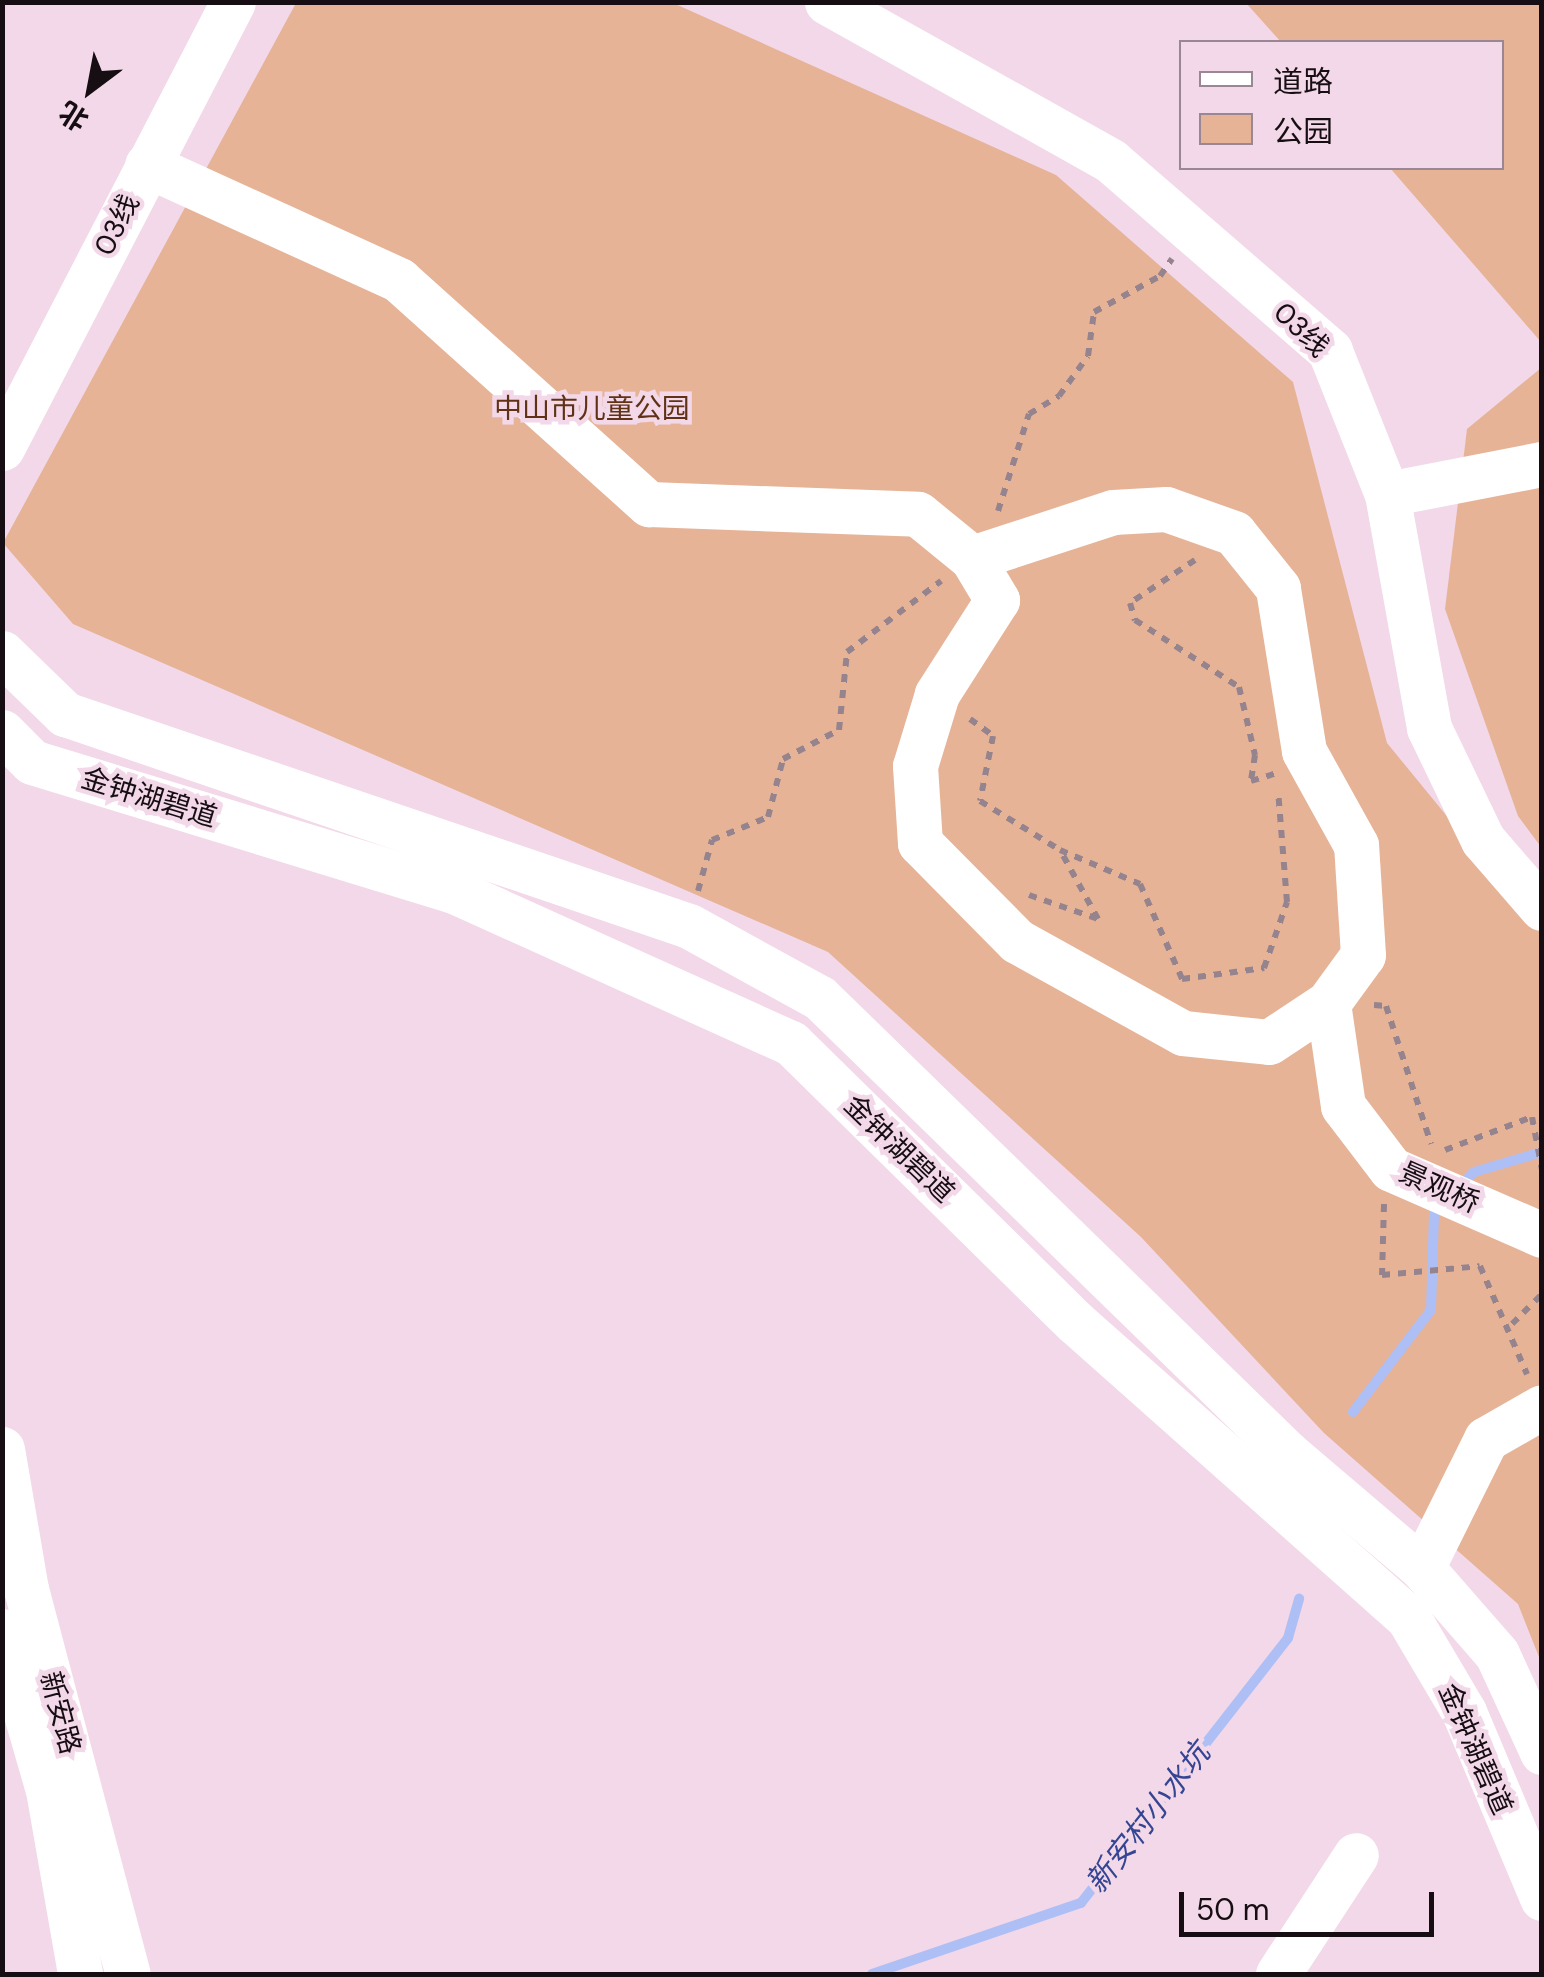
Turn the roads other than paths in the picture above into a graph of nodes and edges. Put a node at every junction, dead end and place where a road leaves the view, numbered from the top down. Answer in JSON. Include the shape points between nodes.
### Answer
{"nodes":[{"id":1,"x":233,"y":2,"type":"edge"},
{"id":2,"x":827,"y":2,"type":"edge"},
{"id":3,"x":147,"y":165,"type":"junction"},
{"id":4,"x":2,"y":448,"type":"edge"},
{"id":5,"x":1542,"y":464,"type":"edge"},
{"id":6,"x":1387,"y":494,"type":"junction"},
{"id":7,"x":972,"y":558,"type":"junction"},
{"id":8,"x":2,"y":653,"type":"edge"},
{"id":9,"x":12,"y":756,"type":"edge"},
{"id":10,"x":1542,"y":908,"type":"edge"},
{"id":11,"x":1328,"y":1003,"type":"junction"},
{"id":12,"x":1542,"y":1235,"type":"edge"},
{"id":13,"x":1540,"y":1408,"type":"edge"},
{"id":14,"x":2,"y":1449,"type":"edge"},
{"id":15,"x":1422,"y":1568,"type":"junction"},
{"id":16,"x":2,"y":1632,"type":"edge"},
{"id":17,"x":1542,"y":1752,"type":"edge"},
{"id":18,"x":1356,"y":1856,"type":"dead end"},
{"id":19,"x":1542,"y":1898,"type":"edge"},
{"id":20,"x":80,"y":1974,"type":"edge"},
{"id":21,"x":128,"y":1974,"type":"edge"},
{"id":22,"x":1278,"y":1974,"type":"edge"}],
"edges":[{"from":1,"to":3,"type":"street","name":"03线"},
{"from":2,"to":6,"type":"street","name":"03线","via":[[1112,161],[1330,351]]},
{"from":3,"to":4,"type":"street","name":"03线"},
{"from":3,"to":7,"type":"street","via":[[399,280],[649,504],[918,514]]},
{"from":5,"to":6,"type":"street"},
{"from":6,"to":10,"type":"street","name":"03线","via":[[1429,728],[1483,840]]},
{"from":7,"to":11,"type":"street","via":[[1113,512],[1166,509],[1234,533],[1278,588],[1304,751],[1356,845],[1362,955]]},
{"from":7,"to":11,"type":"street","via":[[998,600],[937,694],[916,766],[920,843],[1018,941],[1183,1033],[1269,1042]]},
{"from":8,"to":15,"type":"street","name":"金钟湖碧道","via":[[65,714],[689,926],[820,998],[1287,1453]]},
{"from":9,"to":19,"type":"street","name":"金钟湖碧道","via":[[454,891],[791,1043],[1075,1322],[1409,1619],[1464,1712]]},
{"from":11,"to":12,"type":"street","name":"景观桥","via":[[1343,1106],[1391,1168]]},
{"from":13,"to":15,"type":"street","via":[[1486,1439]]},
{"from":14,"to":21,"type":"street","name":"新安路","via":[[26,1589]]},
{"from":15,"to":17,"type":"street","name":"金钟湖碧道","via":[[1497,1654]]},
{"from":16,"to":20,"type":"street","name":"新安路","via":[[48,1790]]},
{"from":18,"to":22,"type":"street"}]}
